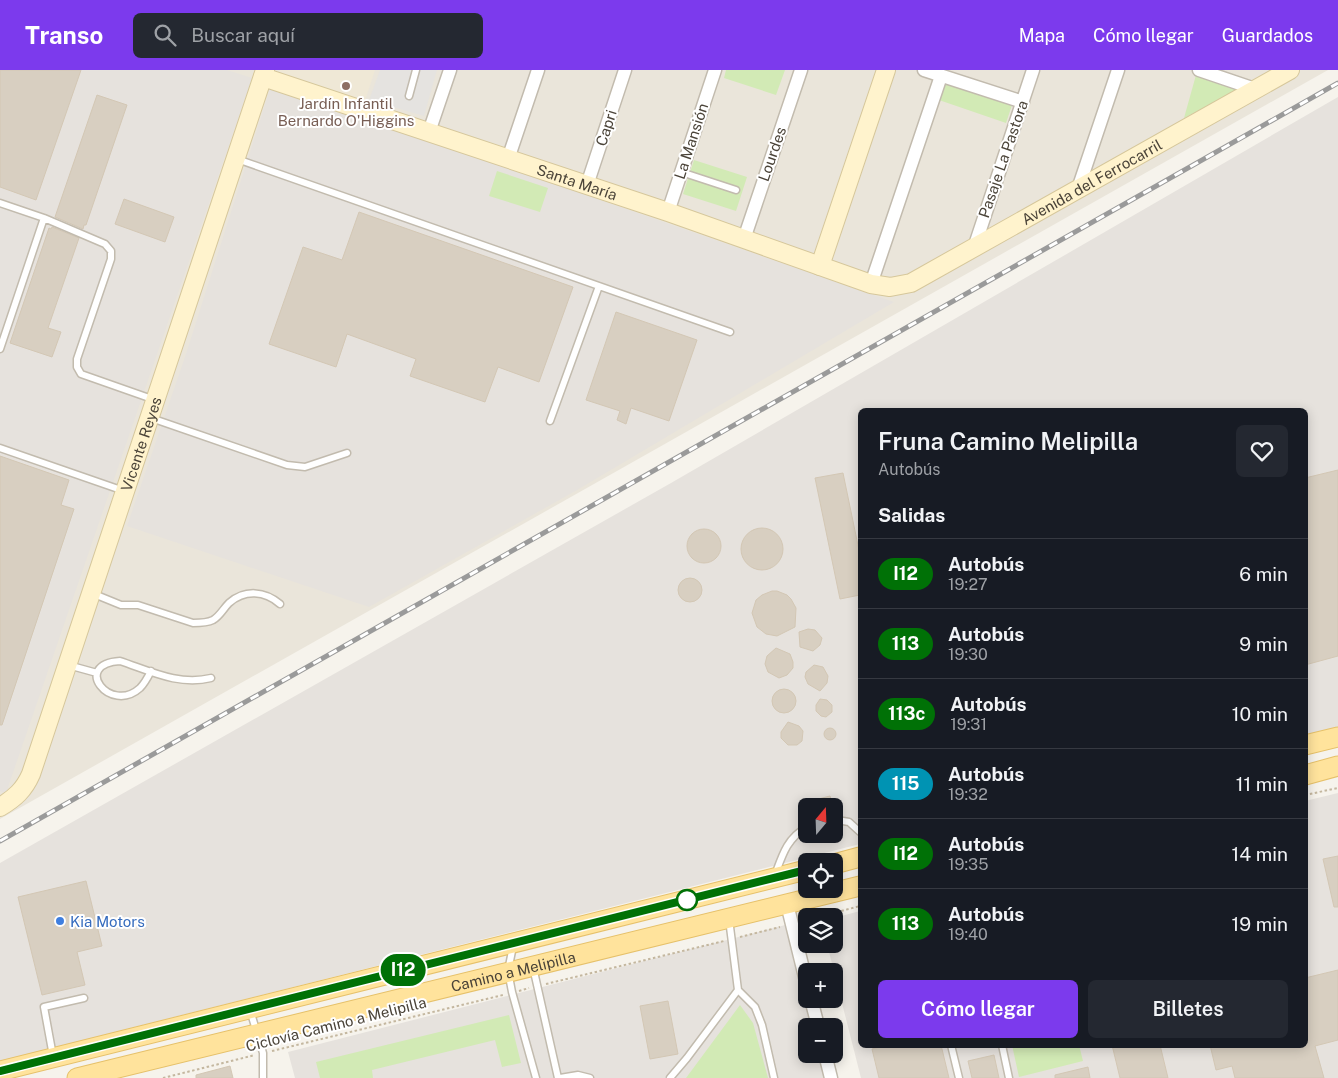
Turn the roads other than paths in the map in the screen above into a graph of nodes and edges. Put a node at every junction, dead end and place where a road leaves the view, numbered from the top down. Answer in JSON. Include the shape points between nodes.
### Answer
{"nodes":[{"id":1,"x":416,"y":70,"type":"edge"},
{"id":2,"x":450,"y":70,"type":"edge"},
{"id":3,"x":538,"y":70,"type":"edge"},
{"id":4,"x":625,"y":70,"type":"edge"},
{"id":5,"x":715,"y":70,"type":"edge"},
{"id":6,"x":801,"y":70,"type":"edge"},
{"id":7,"x":886,"y":70,"type":"edge"},
{"id":8,"x":924,"y":70,"type":"edge"},
{"id":9,"x":1033,"y":70,"type":"edge"},
{"id":10,"x":1118,"y":70,"type":"edge"},
{"id":11,"x":1200,"y":70,"type":"edge"},
{"id":12,"x":1290,"y":70,"type":"edge"},
{"id":13,"x":264,"y":73,"type":"edge"},
{"id":14,"x":941,"y":76,"type":"junction"},
{"id":15,"x":1255,"y":90,"type":"junction"},
{"id":16,"x":408,"y":96,"type":"dead end"},
{"id":17,"x":1023,"y":102,"type":"junction"},
{"id":18,"x":429,"y":132,"type":"junction"},
{"id":19,"x":236,"y":159,"type":"junction"},
{"id":20,"x":508,"y":159,"type":"junction"},
{"id":21,"x":681,"y":172,"type":"junction"},
{"id":22,"x":587,"y":185,"type":"junction"},
{"id":23,"x":1078,"y":189,"type":"junction"},
{"id":24,"x":736,"y":190,"type":"dead end"},
{"id":25,"x":0,"y":202,"type":"edge"},
{"id":26,"x":668,"y":212,"type":"junction"},
{"id":27,"x":44,"y":218,"type":"junction"},
{"id":28,"x":744,"y":238,"type":"junction"},
{"id":29,"x":974,"y":248,"type":"junction"},
{"id":30,"x":820,"y":266,"type":"junction"},
{"id":31,"x":871,"y":284,"type":"junction"},
{"id":32,"x":599,"y":286,"type":"junction"},
{"id":33,"x":890,"y":287,"type":"joint"},
{"id":34,"x":730,"y":332,"type":"dead end"},
{"id":35,"x":0,"y":349,"type":"edge"},
{"id":36,"x":156,"y":400,"type":"junction"},
{"id":37,"x":150,"y":417,"type":"junction"},
{"id":38,"x":550,"y":421,"type":"dead end"},
{"id":39,"x":0,"y":448,"type":"edge"},
{"id":40,"x":347,"y":452,"type":"dead end"},
{"id":41,"x":124,"y":491,"type":"junction"},
{"id":42,"x":90,"y":592,"type":"junction"},
{"id":43,"x":280,"y":604,"type":"dead end"},
{"id":44,"x":67,"y":664,"type":"junction"},
{"id":45,"x":151,"y":672,"type":"junction"},
{"id":46,"x":97,"y":673,"type":"junction"},
{"id":47,"x":210,"y":678,"type":"dead end"},
{"id":48,"x":1338,"y":737,"type":"edge"},
{"id":49,"x":1308,"y":744,"type":"edge"},
{"id":50,"x":1338,"y":766,"type":"edge"},
{"id":51,"x":1308,"y":774,"type":"edge"},
{"id":52,"x":0,"y":806,"type":"edge"},
{"id":53,"x":843,"y":821,"type":"edge"},
{"id":54,"x":858,"y":830,"type":"edge"},
{"id":55,"x":798,"y":833,"type":"edge"},
{"id":56,"x":858,"y":858,"type":"edge"},
{"id":57,"x":843,"y":862,"type":"edge"},
{"id":58,"x":798,"y":872,"type":"edge"},
{"id":59,"x":774,"y":878,"type":"junction"},
{"id":60,"x":858,"y":886,"type":"edge"},
{"id":61,"x":787,"y":904,"type":"junction"},
{"id":62,"x":728,"y":918,"type":"junction"},
{"id":63,"x":514,"y":942,"type":"junction"},
{"id":64,"x":802,"y":963,"type":"edge"},
{"id":65,"x":533,"y":966,"type":"junction"},
{"id":66,"x":508,"y":971,"type":"junction"},
{"id":67,"x":738,"y":990,"type":"junction"},
{"id":68,"x":84,"y":998,"type":"dead end"},
{"id":69,"x":250,"y":1009,"type":"junction"},
{"id":70,"x":258,"y":1033,"type":"junction"},
{"id":71,"x":952,"y":1048,"type":"edge"},
{"id":72,"x":1003,"y":1048,"type":"edge"},
{"id":73,"x":54,"y":1058,"type":"junction"},
{"id":74,"x":827,"y":1063,"type":"edge"},
{"id":75,"x":0,"y":1071,"type":"edge"},
{"id":76,"x":77,"y":1078,"type":"edge"},
{"id":77,"x":263,"y":1078,"type":"edge"},
{"id":78,"x":536,"y":1078,"type":"edge"},
{"id":79,"x":559,"y":1078,"type":"edge"},
{"id":80,"x":590,"y":1078,"type":"edge"},
{"id":81,"x":670,"y":1078,"type":"edge"},
{"id":82,"x":774,"y":1078,"type":"edge"},
{"id":83,"x":831,"y":1078,"type":"edge"},
{"id":84,"x":959,"y":1078,"type":"edge"},
{"id":85,"x":1009,"y":1078,"type":"edge"}],
"edges":[{"from":1,"to":16,"type":"lane"},
{"from":2,"to":18,"type":"street"},
{"from":3,"to":20,"type":"street"},
{"from":4,"to":22,"type":"street","name":"Capri"},
{"from":5,"to":21,"type":"street","name":"La Mansión"},
{"from":6,"to":28,"type":"street","name":"Lourdes"},
{"from":7,"to":30,"type":"street"},
{"from":8,"to":14,"type":"street"},
{"from":9,"to":17,"type":"street","name":"Pasaje La Pastora"},
{"from":10,"to":23,"type":"street"},
{"from":11,"to":15,"type":"street"},
{"from":12,"to":15,"type":"street","name":"Avenida del Ferrocarril"},
{"from":13,"to":18,"type":"street","name":"Santa María"},
{"from":13,"to":19,"type":"street","name":"Vicente Reyes"},
{"from":14,"to":17,"type":"street"},
{"from":14,"to":31,"type":"street"},
{"from":15,"to":23,"type":"street","name":"Avenida del Ferrocarril"},
{"from":17,"to":29,"type":"street","name":"Pasaje La Pastora"},
{"from":18,"to":20,"type":"street","name":"Santa María"},
{"from":19,"to":32,"type":"lane"},
{"from":19,"to":36,"type":"street","name":"Vicente Reyes"},
{"from":20,"to":22,"type":"street","name":"Santa María"},
{"from":21,"to":24,"type":"lane"},
{"from":21,"to":26,"type":"street","name":"La Mansión"},
{"from":22,"to":26,"type":"street","name":"Santa María"},
{"from":23,"to":29,"type":"street","name":"Avenida del Ferrocarril"},
{"from":25,"to":27,"type":"lane"},
{"from":26,"to":28,"type":"street","name":"Santa María"},
{"from":27,"to":35,"type":"lane"},
{"from":27,"to":36,"type":"lane","via":[[105,244],[111,251],[77,358],[81,374]]},
{"from":28,"to":30,"type":"street","name":"Santa María"},
{"from":29,"to":33,"type":"street","name":"Avenida del Ferrocarril","via":[[911,283]]},
{"from":30,"to":31,"type":"street","name":"Santa María"},
{"from":31,"to":33,"type":"street","name":"Santa María"},
{"from":32,"to":34,"type":"lane"},
{"from":32,"to":38,"type":"lane"},
{"from":36,"to":37,"type":"street","name":"Vicente Reyes"},
{"from":37,"to":40,"type":"lane","via":[[287,464],[305,467]]},
{"from":37,"to":41,"type":"street","name":"Vicente Reyes"},
{"from":39,"to":41,"type":"lane"},
{"from":41,"to":42,"type":"street","name":"Vicente Reyes"},
{"from":42,"to":43,"type":"lane","via":[[121,605],[138,605],[200,624],[218,617],[230,602],[244,595],[260,594]]},
{"from":42,"to":44,"type":"street","name":"Vicente Reyes"},
{"from":44,"to":46,"type":"lane"},
{"from":44,"to":52,"type":"street","name":"Vicente Reyes","via":[[27,782],[17,796]]},
{"from":45,"to":46,"type":"lane","via":[[120,661],[105,665]]},
{"from":45,"to":46,"type":"lane","via":[[139,689],[123,695],[102,689],[96,681]]},
{"from":45,"to":47,"type":"lane","via":[[183,681]]},
{"from":48,"to":49,"type":"main road"},
{"from":50,"to":51,"type":"main road"},
{"from":53,"to":54,"type":"lane"},
{"from":55,"to":59,"type":"lane","via":[[787,846]]},
{"from":56,"to":57,"type":"main road"},
{"from":58,"to":59,"type":"main road","name":"Camino a Melipilla"},
{"from":59,"to":63,"type":"main road","name":"Camino a Melipilla"},
{"from":60,"to":61,"type":"main road","name":"Camino a Melipilla"},
{"from":61,"to":62,"type":"main road","name":"Camino a Melipilla"},
{"from":61,"to":64,"type":"street"},
{"from":62,"to":65,"type":"main road","name":"Camino a Melipilla"},
{"from":62,"to":67,"type":"lane"},
{"from":63,"to":66,"type":"lane"},
{"from":63,"to":69,"type":"main road","name":"Camino a Melipilla"},
{"from":65,"to":66,"type":"main road","name":"Camino a Melipilla"},
{"from":65,"to":79,"type":"lane"},
{"from":66,"to":70,"type":"main road","name":"Camino a Melipilla"},
{"from":66,"to":78,"type":"lane"},
{"from":67,"to":81,"type":"lane"},
{"from":67,"to":82,"type":"lane","via":[[754,1007],[762,1025]]},
{"from":68,"to":73,"type":"lane","via":[[44,1007]]},
{"from":69,"to":70,"type":"lane"},
{"from":69,"to":73,"type":"main road","name":"Camino a Melipilla"},
{"from":70,"to":76,"type":"main road","name":"Camino a Melipilla"},
{"from":70,"to":77,"type":"lane","via":[[263,1054]]},
{"from":71,"to":84,"type":"lane"},
{"from":72,"to":85,"type":"lane"},
{"from":73,"to":75,"type":"main road","name":"Camino a Melipilla"},
{"from":74,"to":83,"type":"street"},
{"from":79,"to":80,"type":"lane","via":[[578,1075]]}]}
